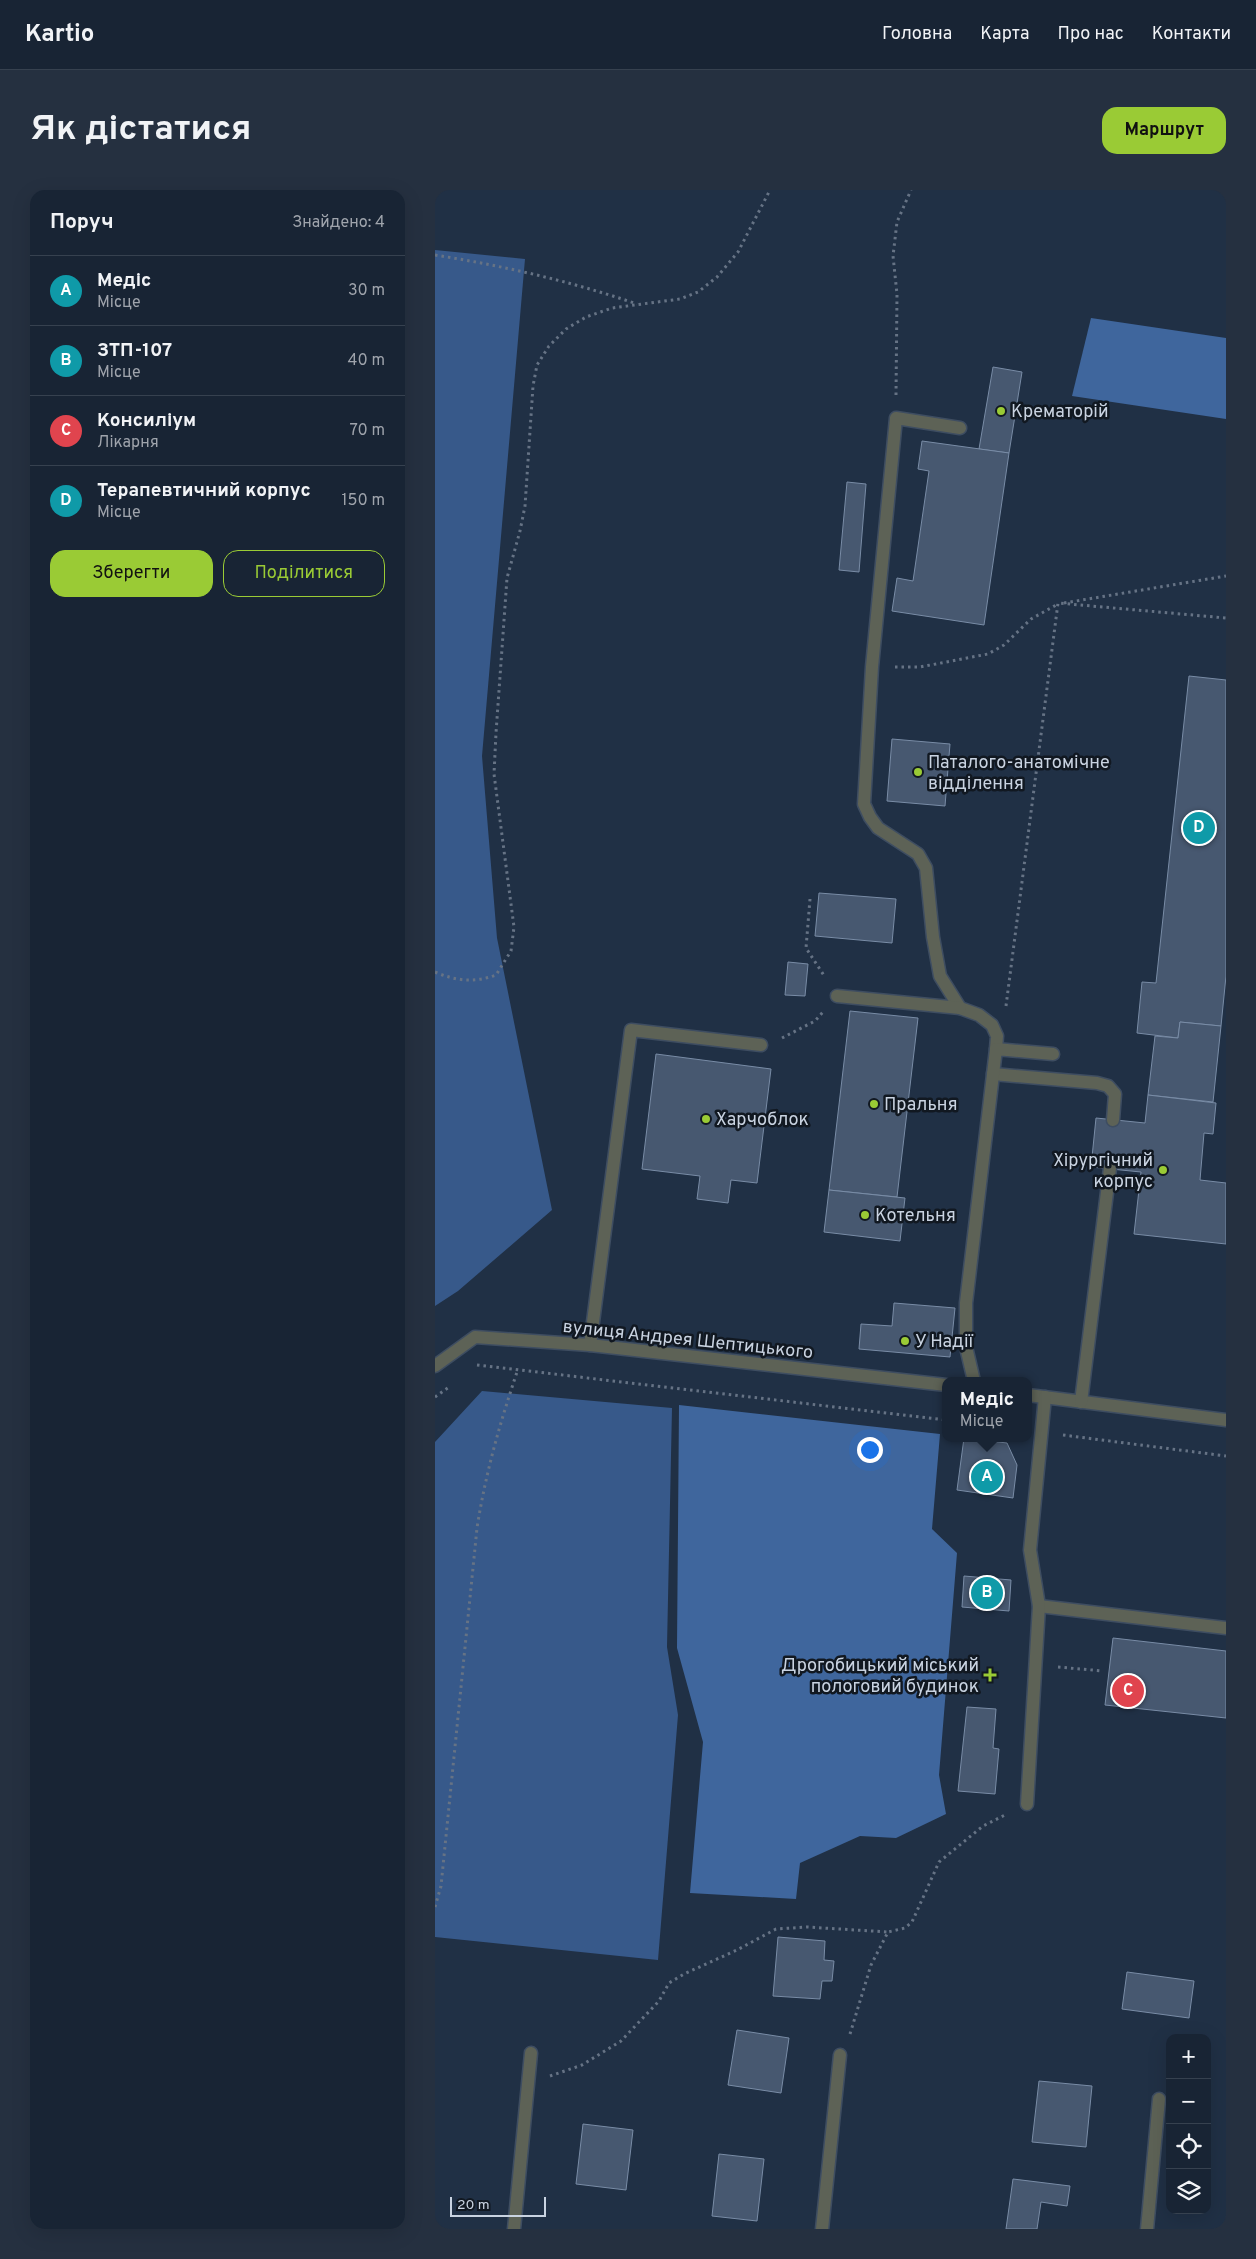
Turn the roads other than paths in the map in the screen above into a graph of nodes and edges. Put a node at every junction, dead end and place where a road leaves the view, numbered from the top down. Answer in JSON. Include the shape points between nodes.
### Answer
{"nodes":[{"id":1,"x":961,"y":428,"type":"dead end"},
{"id":2,"x":837,"y":996,"type":"road end"},
{"id":3,"x":960,"y":1008,"type":"junction"},
{"id":4,"x":761,"y":1045,"type":"road end"},
{"id":5,"x":996,"y":1049,"type":"junction"},
{"id":6,"x":1053,"y":1054,"type":"dead end"},
{"id":7,"x":993,"y":1074,"type":"junction"},
{"id":8,"x":1113,"y":1120,"type":"dead end"},
{"id":9,"x":1110,"y":1168,"type":"dead end"},
{"id":10,"x":590,"y":1345,"type":"junction"},
{"id":11,"x":435,"y":1366,"type":"edge"},
{"id":12,"x":973,"y":1377,"type":"edge"},
{"id":13,"x":942,"y":1385,"type":"edge"},
{"id":14,"x":1032,"y":1395,"type":"edge"},
{"id":15,"x":1045,"y":1397,"type":"junction"},
{"id":16,"x":1081,"y":1402,"type":"junction"},
{"id":17,"x":1226,"y":1420,"type":"edge"},
{"id":18,"x":1039,"y":1606,"type":"junction"},
{"id":19,"x":1226,"y":1628,"type":"edge"},
{"id":20,"x":1027,"y":1804,"type":"road end"},
{"id":21,"x":531,"y":2052,"type":"dead end"},
{"id":22,"x":840,"y":2055,"type":"road end"},
{"id":23,"x":1159,"y":2099,"type":"dead end"},
{"id":24,"x":514,"y":2229,"type":"edge"},
{"id":25,"x":822,"y":2229,"type":"edge"},
{"id":26,"x":1147,"y":2229,"type":"edge"}],
"edges":[{"from":1,"to":3,"type":"street","via":[[896,418],[872,668],[864,804],[878,828],[918,854],[926,868],[939,976]]},
{"from":2,"to":3,"type":"street"},
{"from":3,"to":5,"type":"street","via":[[979,1015],[992,1026],[997,1036]]},
{"from":4,"to":10,"type":"street","via":[[631,1030]]},
{"from":5,"to":6,"type":"street"},
{"from":5,"to":7,"type":"street"},
{"from":7,"to":8,"type":"street","via":[[1108,1086],[1115,1094]]},
{"from":7,"to":12,"type":"street","via":[[966,1303],[966,1347]]},
{"from":9,"to":16,"type":"street"},
{"from":10,"to":11,"type":"street","name":"вулиця Андрея Шептицького","via":[[475,1336]]},
{"from":10,"to":13,"type":"street","name":"вулиця Андрея Шептицького"},
{"from":14,"to":15,"type":"street"},
{"from":15,"to":16,"type":"street"},
{"from":15,"to":18,"type":"street","via":[[1030,1550]]},
{"from":16,"to":17,"type":"street"},
{"from":18,"to":19,"type":"street"},
{"from":18,"to":20,"type":"street"},
{"from":21,"to":24,"type":"street"},
{"from":22,"to":25,"type":"street"},
{"from":23,"to":26,"type":"street"}]}
